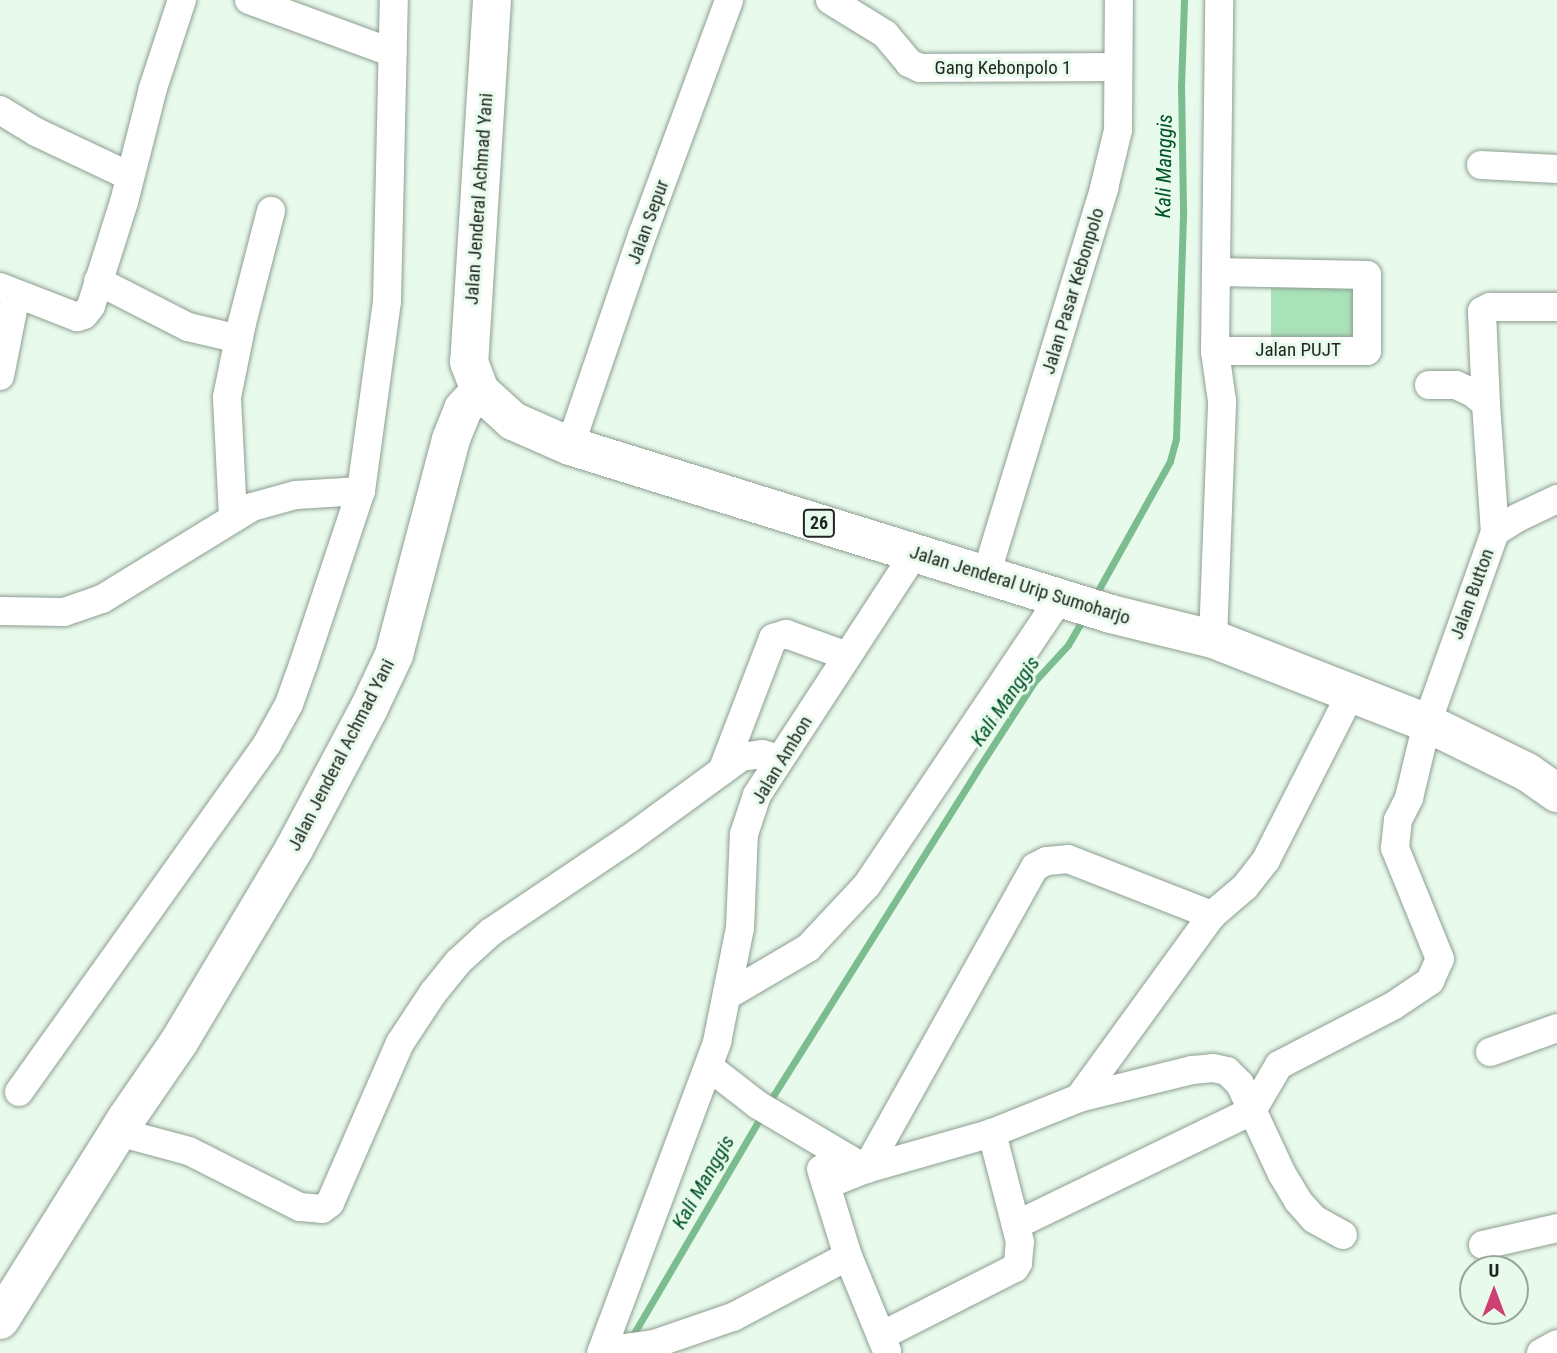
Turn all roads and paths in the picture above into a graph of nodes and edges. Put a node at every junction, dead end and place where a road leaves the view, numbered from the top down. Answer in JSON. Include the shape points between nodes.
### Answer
{"nodes":[{"id":1,"x":182,"y":0,"type":"edge"},
{"id":2,"x":394,"y":0,"type":"edge"},
{"id":3,"x":492,"y":0,"type":"edge"},
{"id":4,"x":729,"y":0,"type":"edge"},
{"id":5,"x":830,"y":0,"type":"edge"},
{"id":6,"x":1119,"y":0,"type":"edge"},
{"id":7,"x":1219,"y":0,"type":"edge"},
{"id":8,"x":255,"y":1,"type":"edge"},
{"id":9,"x":393,"y":53,"type":"junction"},
{"id":10,"x":1117,"y":67,"type":"junction"},
{"id":11,"x":0,"y":110,"type":"edge"},
{"id":12,"x":1481,"y":165,"type":"dead end"},
{"id":13,"x":1557,"y":169,"type":"edge"},
{"id":14,"x":129,"y":176,"type":"junction"},
{"id":15,"x":271,"y":211,"type":"dead end"},
{"id":16,"x":1217,"y":272,"type":"junction"},
{"id":17,"x":98,"y":281,"type":"junction"},
{"id":18,"x":8,"y":290,"type":"edge"},
{"id":19,"x":1557,"y":307,"type":"edge"},
{"id":20,"x":239,"y":339,"type":"junction"},
{"id":21,"x":1215,"y":351,"type":"junction"},
{"id":22,"x":0,"y":376,"type":"edge"},
{"id":23,"x":1429,"y":385,"type":"dead end"},
{"id":24,"x":480,"y":391,"type":"junction"},
{"id":25,"x":1486,"y":404,"type":"junction"},
{"id":26,"x":570,"y":446,"type":"junction"},
{"id":27,"x":361,"y":491,"type":"junction"},
{"id":28,"x":1557,"y":499,"type":"edge"},
{"id":29,"x":233,"y":516,"type":"junction"},
{"id":30,"x":1495,"y":532,"type":"junction"},
{"id":31,"x":915,"y":553,"type":"junction"},
{"id":32,"x":986,"y":575,"type":"junction"},
{"id":33,"x":1064,"y":599,"type":"junction"},
{"id":34,"x":0,"y":611,"type":"edge"},
{"id":35,"x":1213,"y":639,"type":"junction"},
{"id":36,"x":847,"y":656,"type":"junction"},
{"id":37,"x":1352,"y":691,"type":"junction"},
{"id":38,"x":1426,"y":723,"type":"junction"},
{"id":39,"x":778,"y":759,"type":"junction"},
{"id":40,"x":722,"y":771,"type":"junction"},
{"id":41,"x":1557,"y":793,"type":"edge"},
{"id":42,"x":1212,"y":915,"type":"junction"},
{"id":43,"x":728,"y":996,"type":"junction"},
{"id":44,"x":1557,"y":1028,"type":"edge"},
{"id":45,"x":1490,"y":1052,"type":"dead end"},
{"id":46,"x":709,"y":1068,"type":"junction"},
{"id":47,"x":19,"y":1092,"type":"dead end"},
{"id":48,"x":1079,"y":1098,"type":"junction"},
{"id":49,"x":1252,"y":1111,"type":"junction"},
{"id":50,"x":800,"y":1129,"type":"junction"},
{"id":51,"x":118,"y":1132,"type":"junction"},
{"id":52,"x":992,"y":1133,"type":"junction"},
{"id":53,"x":866,"y":1169,"type":"junction"},
{"id":54,"x":826,"y":1185,"type":"junction"},
{"id":55,"x":1016,"y":1225,"type":"junction"},
{"id":56,"x":1557,"y":1228,"type":"edge"},
{"id":57,"x":1343,"y":1235,"type":"dead end"},
{"id":58,"x":1483,"y":1245,"type":"dead end"},
{"id":59,"x":848,"y":1256,"type":"junction"},
{"id":60,"x":0,"y":1320,"type":"edge"},
{"id":61,"x":884,"y":1344,"type":"edge"},
{"id":62,"x":1557,"y":1344,"type":"edge"},
{"id":63,"x":627,"y":1350,"type":"edge"},
{"id":64,"x":1541,"y":1353,"type":"edge"}],
"edges":[{"from":1,"to":14,"type":"street"},
{"from":2,"to":9,"type":"street"},
{"from":3,"to":24,"type":"main road","name":"Jalan Jenderal Achmad Yani","number":"26","via":[[469,327],[469,362]]},
{"from":4,"to":26,"type":"street","name":"Jalan Sepur"},
{"from":5,"to":10,"type":"street","name":"Gang Kebonpolo 1","via":[[885,34],[909,63],[920,68]]},
{"from":6,"to":10,"type":"street","name":"Jalan Pasar Kebonpolo"},
{"from":7,"to":16,"type":"street"},
{"from":8,"to":9,"type":"street"},
{"from":9,"to":27,"type":"street","via":[[387,301]]},
{"from":10,"to":32,"type":"street","name":"Jalan Pasar Kebonpolo","via":[[1118,130],[1104,188]]},
{"from":11,"to":14,"type":"street"},
{"from":12,"to":13,"type":"street"},
{"from":14,"to":17,"type":"street"},
{"from":15,"to":20,"type":"street"},
{"from":16,"to":21,"type":"street"},
{"from":16,"to":21,"type":"street","name":"Jalan PUJT","via":[[1367,275],[1367,351]]},
{"from":17,"to":18,"type":"street","via":[[91,306],[77,317]]},
{"from":17,"to":20,"type":"street","via":[[188,327]]},
{"from":18,"to":22,"type":"street"},
{"from":19,"to":25,"type":"street","via":[[1490,307],[1482,311]]},
{"from":20,"to":29,"type":"street","via":[[227,397]]},
{"from":21,"to":35,"type":"street","via":[[1222,401]]},
{"from":23,"to":25,"type":"street","via":[[1456,385]]},
{"from":24,"to":26,"type":"main road","name":"Jalan Jenderal Urip Sumoharjo","number":"26","via":[[513,421]]},
{"from":24,"to":51,"type":"main road","name":"Jalan Jenderal Achmad Yani","via":[[463,409],[451,439],[394,655],[369,708],[294,849],[179,1042]]},
{"from":25,"to":30,"type":"street"},
{"from":26,"to":31,"type":"main road","name":"Jalan Jenderal Urip Sumoharjo","number":"26"},
{"from":27,"to":29,"type":"street","via":[[296,495]]},
{"from":27,"to":47,"type":"street","via":[[292,695],[267,744]]},
{"from":28,"to":30,"type":"street","name":"Jalan Button"},
{"from":29,"to":34,"type":"street","via":[[102,599],[64,612]]},
{"from":30,"to":38,"type":"street","name":"Jalan Button"},
{"from":31,"to":32,"type":"main road","name":"Jalan Jenderal Urip Sumoharjo","number":"26"},
{"from":31,"to":36,"type":"street","name":"Jalan Ambon"},
{"from":32,"to":33,"type":"main road","name":"Jalan Jenderal Urip Sumoharjo","number":"26"},
{"from":33,"to":35,"type":"main road","name":"Jalan Jenderal Urip Sumoharjo","number":"26"},
{"from":33,"to":43,"type":"street","via":[[867,885],[808,947]]},
{"from":35,"to":37,"type":"main road","name":"Jalan Jenderal Urip Sumoharjo","number":"26"},
{"from":36,"to":39,"type":"street","name":"Jalan Ambon"},
{"from":36,"to":40,"type":"street","via":[[786,634],[773,638]]},
{"from":37,"to":38,"type":"main road","name":"Jalan Jenderal Urip Sumoharjo","number":"26"},
{"from":37,"to":42,"type":"street","via":[[1266,860],[1245,887]]},
{"from":38,"to":41,"type":"main road","name":"Jalan Jenderal Urip Sumoharjo","number":"26","via":[[1527,772]]},
{"from":38,"to":49,"type":"street","name":"Jalan Button","via":[[1395,848],[1440,959],[1430,981],[1393,1006],[1279,1065]]},
{"from":39,"to":40,"type":"street","via":[[762,754],[741,757]]},
{"from":39,"to":43,"type":"street","name":"Jalan Ambon","via":[[757,795],[744,834],[740,928]]},
{"from":40,"to":51,"type":"street","via":[[491,932],[458,961],[400,1044],[330,1203],[322,1209],[300,1207],[185,1150]]},
{"from":42,"to":48,"type":"street"},
{"from":42,"to":53,"type":"street","via":[[1068,859],[1035,867]]},
{"from":43,"to":46,"type":"street","name":"Jalan Ambon"},
{"from":44,"to":45,"type":"street"},
{"from":46,"to":50,"type":"street","via":[[765,1110]]},
{"from":46,"to":63,"type":"street","name":"Jalan Ambon"},
{"from":48,"to":49,"type":"street","via":[[1213,1068],[1227,1071],[1240,1084]]},
{"from":48,"to":52,"type":"street"},
{"from":49,"to":55,"type":"street"},
{"from":49,"to":57,"type":"street","via":[[1298,1201],[1314,1219]]},
{"from":50,"to":53,"type":"street"},
{"from":50,"to":54,"type":"street"},
{"from":51,"to":60,"type":"main road","name":"Jalan Jenderal Achmad Yani"},
{"from":52,"to":53,"type":"street"},
{"from":52,"to":55,"type":"street"},
{"from":53,"to":54,"type":"street"},
{"from":54,"to":59,"type":"street"},
{"from":55,"to":61,"type":"street","via":[[1020,1256],[1015,1268]]},
{"from":56,"to":58,"type":"street"},
{"from":59,"to":61,"type":"street"},
{"from":59,"to":63,"type":"street","via":[[733,1317]]},
{"from":62,"to":64,"type":"street"}]}
